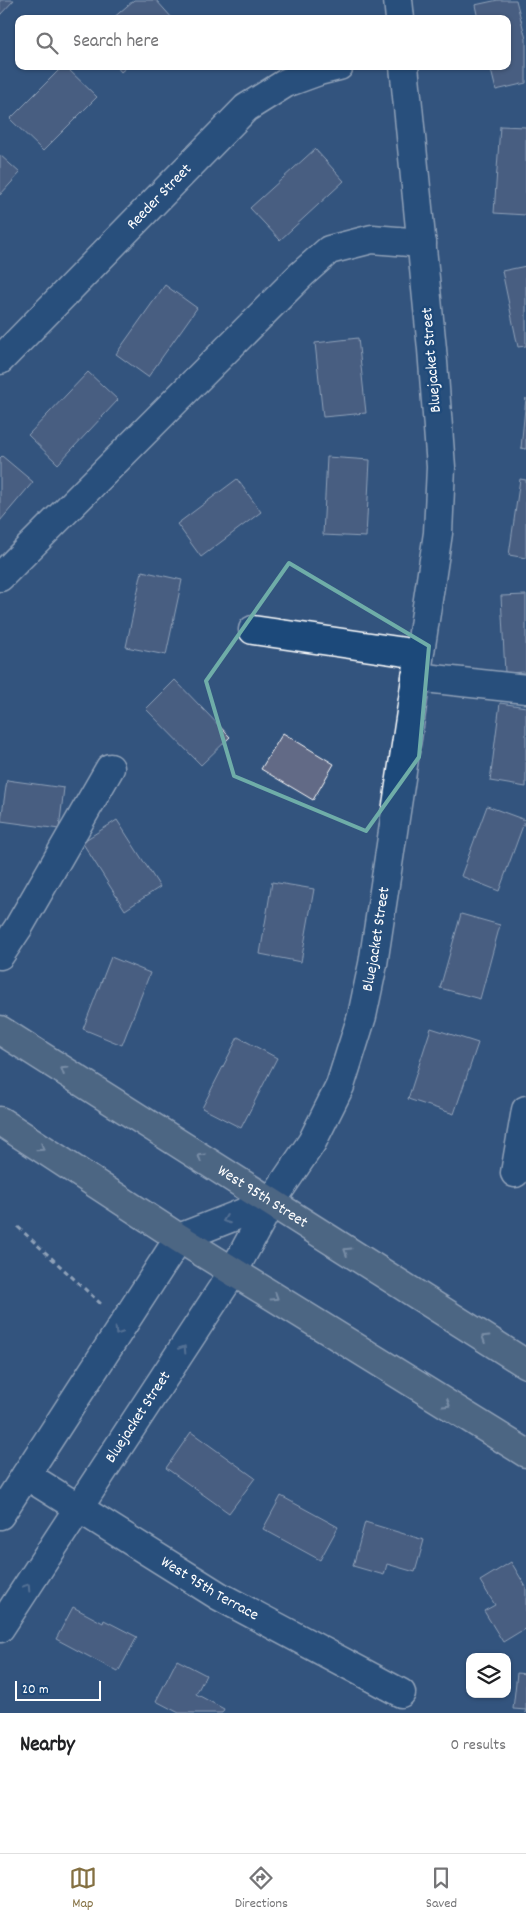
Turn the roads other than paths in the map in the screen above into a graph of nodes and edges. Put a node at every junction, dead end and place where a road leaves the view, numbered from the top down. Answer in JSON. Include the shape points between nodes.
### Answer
{"nodes":[{"id":1,"x":398,"y":0,"type":"edge"},
{"id":2,"x":400,"y":15,"type":"edge"},
{"id":3,"x":323,"y":70,"type":"edge"},
{"id":4,"x":404,"y":70,"type":"edge"},
{"id":5,"x":422,"y":242,"type":"junction"},
{"id":6,"x":0,"y":360,"type":"edge"},
{"id":7,"x":0,"y":577,"type":"edge"},
{"id":8,"x":253,"y":630,"type":"dead end"},
{"id":9,"x":418,"y":666,"type":"junction"},
{"id":10,"x":526,"y":690,"type":"edge"},
{"id":11,"x":110,"y":768,"type":"dead end"},
{"id":12,"x":0,"y":955,"type":"edge"},
{"id":13,"x":0,"y":1030,"type":"edge"},
{"id":14,"x":526,"y":1110,"type":"edge"},
{"id":15,"x":0,"y":1122,"type":"edge"},
{"id":16,"x":515,"y":1173,"type":"dead end"},
{"id":17,"x":271,"y":1202,"type":"junction"},
{"id":18,"x":179,"y":1238,"type":"junction"},
{"id":19,"x":233,"y":1272,"type":"junction"},
{"id":20,"x":526,"y":1364,"type":"edge"},
{"id":21,"x":526,"y":1453,"type":"edge"},
{"id":22,"x":26,"y":1475,"type":"junction"},
{"id":23,"x":79,"y":1508,"type":"junction"},
{"id":24,"x":0,"y":1515,"type":"edge"},
{"id":25,"x":0,"y":1628,"type":"edge"},
{"id":26,"x":401,"y":1693,"type":"dead end"}],
"edges":[{"from":1,"to":2,"type":"street"},
{"from":3,"to":6,"type":"street","name":"Reeder Street","via":[[286,83],[246,108]]},
{"from":4,"to":5,"type":"street","name":"Bluejacket Street"},
{"from":5,"to":7,"type":"street","via":[[372,239],[329,250]]},
{"from":5,"to":9,"type":"street","name":"Bluejacket Street","via":[[441,467],[438,533]]},
{"from":8,"to":9,"type":"street"},
{"from":9,"to":10,"type":"street"},
{"from":9,"to":17,"type":"street","name":"Bluejacket Street","via":[[362,1016],[340,1086],[312,1142]]},
{"from":11,"to":12,"type":"street"},
{"from":17,"to":13,"type":"main road","name":"West 95th Street","one_way":true},
{"from":14,"to":16,"type":"street"},
{"from":15,"to":18,"type":"main road","one_way":true},
{"from":17,"to":18,"type":"street","one_way":true},
{"from":17,"to":19,"type":"street","name":"Bluejacket Street"},
{"from":20,"to":17,"type":"main road","name":"West 95th Street","one_way":true},
{"from":18,"to":19,"type":"main road"},
{"from":18,"to":22,"type":"street","one_way":true},
{"from":19,"to":21,"type":"main road","one_way":true},
{"from":23,"to":19,"type":"street","name":"Bluejacket Street","one_way":true},
{"from":22,"to":23,"type":"street","name":"West 95th Terrace"},
{"from":22,"to":24,"type":"street"},
{"from":25,"to":23,"type":"street","name":"Bluejacket Street","one_way":true},
{"from":23,"to":26,"type":"street","name":"West 95th Terrace","via":[[219,1596]]}]}
